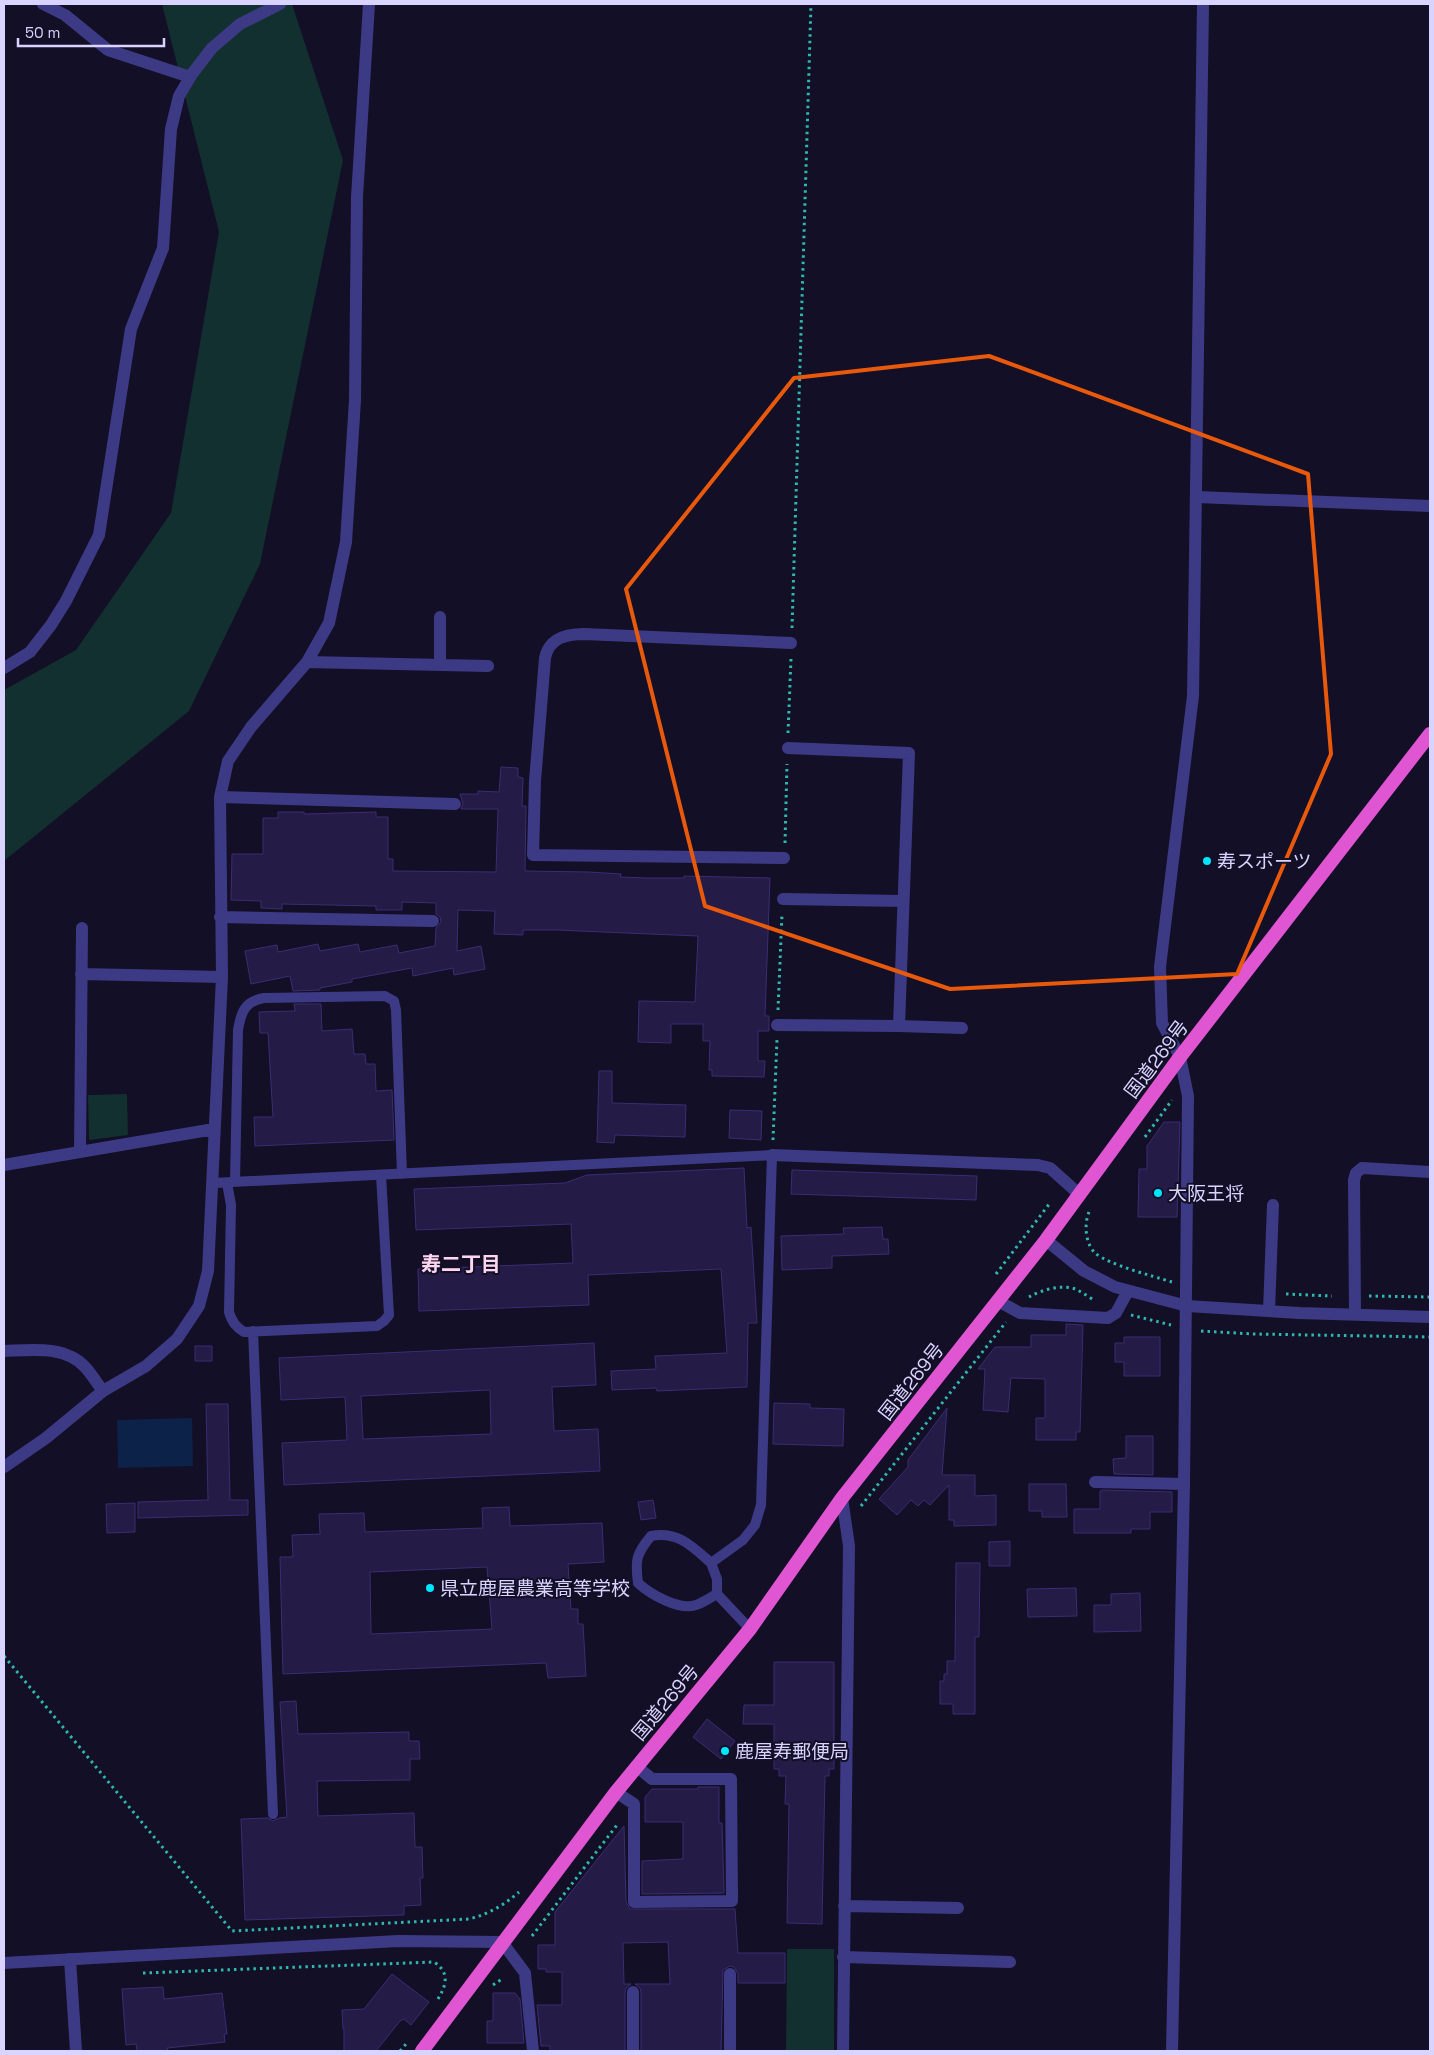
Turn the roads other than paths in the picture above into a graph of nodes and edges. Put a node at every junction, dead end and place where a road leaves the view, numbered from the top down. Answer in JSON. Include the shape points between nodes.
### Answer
{"nodes":[{"id":1,"x":43,"y":4,"type":"edge"},
{"id":2,"x":280,"y":4,"type":"edge"},
{"id":3,"x":369,"y":4,"type":"edge"},
{"id":4,"x":1203,"y":4,"type":"edge"},
{"id":5,"x":190,"y":77,"type":"junction"},
{"id":6,"x":1197,"y":498,"type":"junction"},
{"id":7,"x":1430,"y":506,"type":"edge"},
{"id":8,"x":440,"y":617,"type":"dead end"},
{"id":9,"x":791,"y":643,"type":"road end"},
{"id":10,"x":308,"y":662,"type":"junction"},
{"id":11,"x":440,"y":666,"type":"junction"},
{"id":12,"x":488,"y":666,"type":"dead end"},
{"id":13,"x":4,"y":668,"type":"edge"},
{"id":14,"x":1430,"y":734,"type":"edge"},
{"id":15,"x":788,"y":748,"type":"road end"},
{"id":16,"x":220,"y":797,"type":"junction"},
{"id":17,"x":455,"y":804,"type":"dead end"},
{"id":18,"x":784,"y":858,"type":"road end"},
{"id":19,"x":782,"y":899,"type":"road end"},
{"id":20,"x":903,"y":901,"type":"junction"},
{"id":21,"x":220,"y":917,"type":"junction"},
{"id":22,"x":433,"y":921,"type":"dead end"},
{"id":23,"x":82,"y":928,"type":"dead end"},
{"id":24,"x":81,"y":974,"type":"junction"},
{"id":25,"x":222,"y":977,"type":"junction"},
{"id":26,"x":778,"y":1024,"type":"road end"},
{"id":27,"x":899,"y":1026,"type":"junction"},
{"id":28,"x":962,"y":1028,"type":"dead end"},
{"id":29,"x":1180,"y":1057,"type":"junction"},
{"id":30,"x":214,"y":1129,"type":"junction"},
{"id":31,"x":80,"y":1152,"type":"junction"},
{"id":32,"x":772,"y":1155,"type":"junction"},
{"id":33,"x":4,"y":1165,"type":"edge"},
{"id":34,"x":1430,"y":1172,"type":"edge"},
{"id":35,"x":402,"y":1174,"type":"junction"},
{"id":36,"x":381,"y":1175,"type":"junction"},
{"id":37,"x":213,"y":1183,"type":"junction"},
{"id":38,"x":231,"y":1183,"type":"junction"},
{"id":39,"x":1079,"y":1194,"type":"junction"},
{"id":40,"x":1273,"y":1205,"type":"dead end"},
{"id":41,"x":1046,"y":1240,"type":"junction"},
{"id":42,"x":1128,"y":1291,"type":"junction"},
{"id":43,"x":998,"y":1301,"type":"junction"},
{"id":44,"x":1187,"y":1306,"type":"junction"},
{"id":45,"x":1269,"y":1311,"type":"junction"},
{"id":46,"x":1355,"y":1314,"type":"junction"},
{"id":47,"x":1430,"y":1317,"type":"edge"},
{"id":48,"x":253,"y":1331,"type":"junction"},
{"id":49,"x":4,"y":1350,"type":"edge"},
{"id":50,"x":102,"y":1391,"type":"junction"},
{"id":51,"x":4,"y":1467,"type":"edge"},
{"id":52,"x":1095,"y":1482,"type":"dead end"},
{"id":53,"x":1184,"y":1484,"type":"junction"},
{"id":54,"x":842,"y":1498,"type":"junction"},
{"id":55,"x":711,"y":1563,"type":"junction"},
{"id":56,"x":717,"y":1594,"type":"junction"},
{"id":57,"x":750,"y":1629,"type":"junction"},
{"id":58,"x":636,"y":1766,"type":"junction"},
{"id":59,"x":616,"y":1792,"type":"junction"},
{"id":60,"x":273,"y":1814,"type":"dead end"},
{"id":61,"x":844,"y":1906,"type":"junction"},
{"id":62,"x":958,"y":1908,"type":"dead end"},
{"id":63,"x":502,"y":1942,"type":"junction"},
{"id":64,"x":843,"y":1957,"type":"junction"},
{"id":65,"x":70,"y":1959,"type":"junction"},
{"id":66,"x":1010,"y":1962,"type":"dead end"},
{"id":67,"x":4,"y":1963,"type":"edge"},
{"id":68,"x":730,"y":1974,"type":"dead end"},
{"id":69,"x":632,"y":1992,"type":"dead end"},
{"id":70,"x":76,"y":2051,"type":"edge"},
{"id":71,"x":422,"y":2051,"type":"edge"},
{"id":72,"x":533,"y":2051,"type":"edge"},
{"id":73,"x":633,"y":2051,"type":"edge"},
{"id":74,"x":730,"y":2051,"type":"edge"},
{"id":75,"x":843,"y":2051,"type":"edge"},
{"id":76,"x":1172,"y":2051,"type":"edge"}],
"edges":[{"from":1,"to":5,"type":"street","via":[[65,15],[108,50]]},
{"from":2,"to":5,"type":"street","via":[[240,24],[212,48]]},
{"from":3,"to":10,"type":"street","via":[[357,197],[355,400],[346,542],[329,622]]},
{"from":4,"to":6,"type":"street"},
{"from":5,"to":13,"type":"street","via":[[179,96],[172,129],[162,248],[131,328],[99,535],[51,626],[30,652]]},
{"from":6,"to":7,"type":"street"},
{"from":6,"to":29,"type":"street","via":[[1193,696],[1160,967],[1162,1023]]},
{"from":8,"to":11,"type":"street"},
{"from":9,"to":18,"type":"street","via":[[584,634],[558,638],[551,644],[545,658],[535,781],[533,855]]},
{"from":10,"to":11,"type":"street"},
{"from":10,"to":16,"type":"street","via":[[251,727],[228,761]]},
{"from":11,"to":12,"type":"street"},
{"from":14,"to":29,"type":"highway","name":"国道269号"},
{"from":15,"to":20,"type":"street","via":[[909,753]]},
{"from":16,"to":17,"type":"street"},
{"from":16,"to":21,"type":"street"},
{"from":19,"to":20,"type":"street"},
{"from":20,"to":27,"type":"street"},
{"from":21,"to":22,"type":"street"},
{"from":21,"to":25,"type":"street"},
{"from":23,"to":24,"type":"street"},
{"from":24,"to":25,"type":"street"},
{"from":24,"to":31,"type":"street"},
{"from":25,"to":30,"type":"street"},
{"from":26,"to":27,"type":"street"},
{"from":27,"to":28,"type":"street"},
{"from":29,"to":39,"type":"highway","name":"国道269号"},
{"from":29,"to":44,"type":"street","via":[[1188,1096]]},
{"from":30,"to":31,"type":"street"},
{"from":30,"to":37,"type":"street"},
{"from":31,"to":33,"type":"street"},
{"from":32,"to":35,"type":"lane"},
{"from":32,"to":39,"type":"street","via":[[1038,1165],[1050,1168]]},
{"from":32,"to":55,"type":"lane","via":[[761,1505],[755,1525],[743,1540]]},
{"from":34,"to":46,"type":"street","via":[[1362,1168],[1356,1173]]},
{"from":35,"to":36,"type":"lane"},
{"from":35,"to":38,"type":"lane","via":[[394,1001],[385,996],[264,998],[255,1000],[244,1009],[238,1030]]},
{"from":36,"to":38,"type":"lane"},
{"from":36,"to":48,"type":"lane","via":[[389,1315],[384,1322],[377,1326]]},
{"from":37,"to":38,"type":"lane"},
{"from":37,"to":50,"type":"street","via":[[208,1271],[199,1306],[176,1339],[146,1366]]},
{"from":38,"to":48,"type":"lane","via":[[229,1312],[237,1328],[244,1332]]},
{"from":39,"to":41,"type":"highway","name":"国道269号"},
{"from":40,"to":45,"type":"street"},
{"from":41,"to":42,"type":"street","via":[[1084,1271]]},
{"from":41,"to":43,"type":"highway","name":"国道269号"},
{"from":42,"to":43,"type":"street","via":[[1116,1313],[1108,1318],[1020,1313]]},
{"from":42,"to":44,"type":"street"},
{"from":43,"to":54,"type":"highway","name":"国道269号"},
{"from":44,"to":45,"type":"street"},
{"from":44,"to":53,"type":"street"},
{"from":45,"to":46,"type":"street"},
{"from":46,"to":47,"type":"street"},
{"from":48,"to":60,"type":"lane"},
{"from":49,"to":50,"type":"street","via":[[47,1350],[69,1355],[85,1367]]},
{"from":50,"to":51,"type":"street","via":[[46,1438]]},
{"from":52,"to":53,"type":"street"},
{"from":53,"to":76,"type":"street"},
{"from":54,"to":57,"type":"highway","name":"国道269号"},
{"from":54,"to":61,"type":"street","via":[[849,1546]]},
{"from":55,"to":56,"type":"lane","via":[[717,1579]]},
{"from":55,"to":56,"type":"lane","via":[[689,1543],[664,1534],[651,1536],[639,1550],[636,1565],[638,1583],[648,1593],[674,1604],[695,1606]]},
{"from":56,"to":57,"type":"lane"},
{"from":57,"to":58,"type":"highway","name":"国道269号"},
{"from":58,"to":59,"type":"highway","name":"国道269号"},
{"from":58,"to":59,"type":"street","via":[[652,1779],[731,1779],[732,1901],[634,1902],[634,1804]]},
{"from":59,"to":63,"type":"highway","name":"国道269号"},
{"from":61,"to":62,"type":"street"},
{"from":61,"to":64,"type":"street"},
{"from":63,"to":65,"type":"street","via":[[398,1941]]},
{"from":63,"to":71,"type":"highway","name":"国道269号"},
{"from":63,"to":72,"type":"street","via":[[525,1973]]},
{"from":64,"to":66,"type":"street"},
{"from":64,"to":75,"type":"street"},
{"from":65,"to":67,"type":"street"},
{"from":65,"to":70,"type":"street"},
{"from":68,"to":74,"type":"street"},
{"from":69,"to":73,"type":"street"}]}
